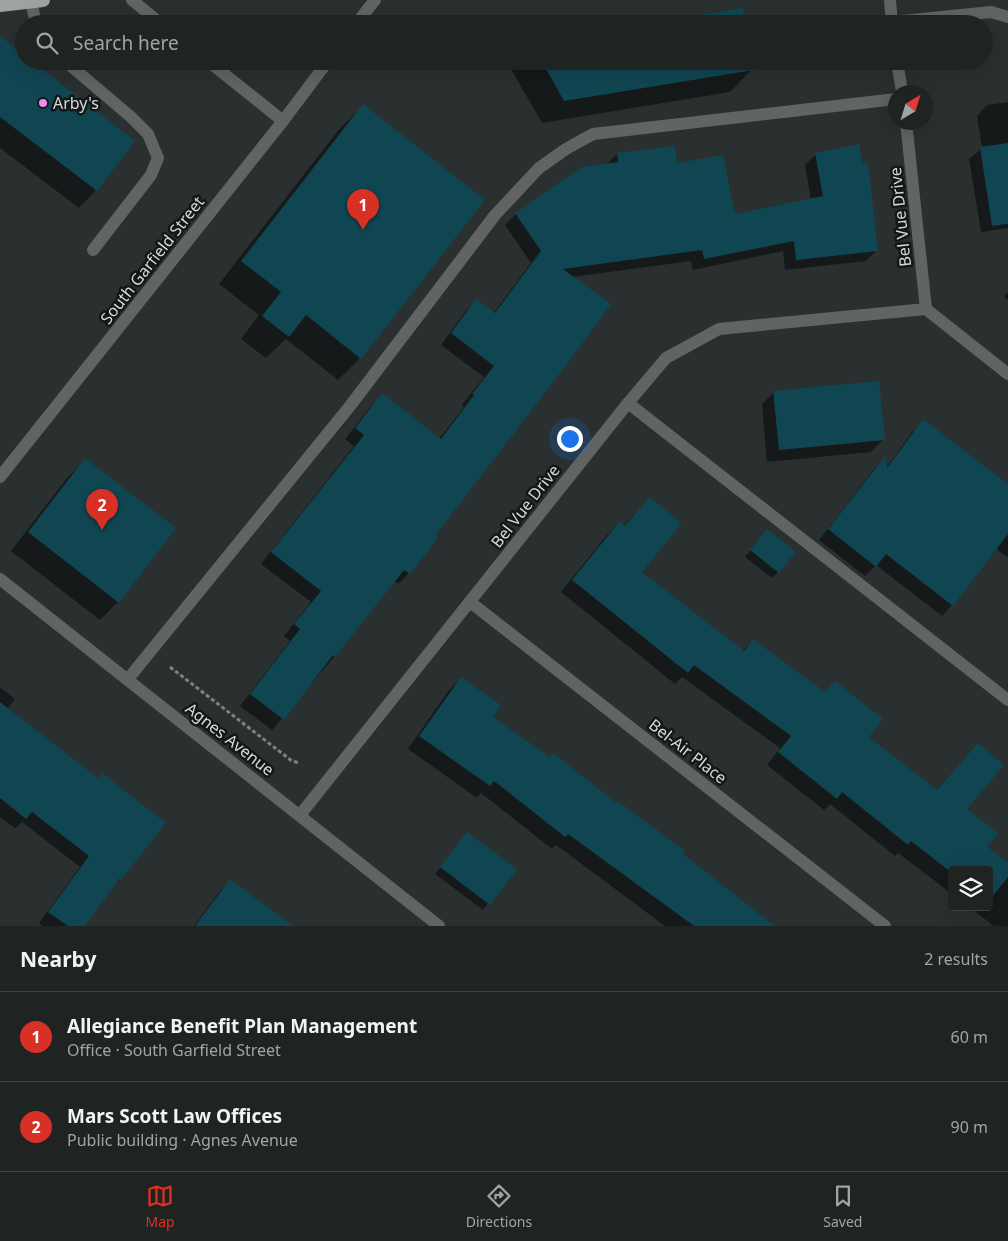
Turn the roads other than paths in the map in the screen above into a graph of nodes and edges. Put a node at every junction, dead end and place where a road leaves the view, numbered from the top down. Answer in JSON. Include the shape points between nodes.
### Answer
{"nodes":[{"id":1,"x":132,"y":0,"type":"edge"},
{"id":2,"x":375,"y":0,"type":"edge"},
{"id":3,"x":890,"y":0,"type":"edge"},
{"id":4,"x":37,"y":1,"type":"edge"},
{"id":5,"x":0,"y":5,"type":"edge"},
{"id":6,"x":36,"y":15,"type":"edge"},
{"id":7,"x":150,"y":15,"type":"edge"},
{"id":8,"x":363,"y":15,"type":"edge"},
{"id":9,"x":891,"y":15,"type":"edge"},
{"id":10,"x":964,"y":15,"type":"edge"},
{"id":11,"x":1008,"y":17,"type":"edge"},
{"id":12,"x":76,"y":70,"type":"edge"},
{"id":13,"x":219,"y":70,"type":"edge"},
{"id":14,"x":321,"y":70,"type":"edge"},
{"id":15,"x":898,"y":70,"type":"edge"},
{"id":16,"x":901,"y":85,"type":"edge"},
{"id":17,"x":888,"y":100,"type":"edge"},
{"id":18,"x":283,"y":121,"type":"junction"},
{"id":19,"x":907,"y":130,"type":"edge"},
{"id":20,"x":93,"y":250,"type":"dead end"},
{"id":21,"x":926,"y":309,"type":"junction"},
{"id":22,"x":1008,"y":374,"type":"edge"},
{"id":23,"x":628,"y":403,"type":"junction"},
{"id":24,"x":0,"y":477,"type":"edge"},
{"id":25,"x":0,"y":579,"type":"edge"},
{"id":26,"x":470,"y":602,"type":"junction"},
{"id":27,"x":128,"y":679,"type":"junction"},
{"id":28,"x":1008,"y":700,"type":"edge"},
{"id":29,"x":300,"y":815,"type":"junction"},
{"id":30,"x":439,"y":926,"type":"edge"},
{"id":31,"x":884,"y":926,"type":"edge"}],
"edges":[{"from":1,"to":7,"type":"street"},
{"from":2,"to":8,"type":"street"},
{"from":3,"to":9,"type":"street"},
{"from":4,"to":5,"type":"highway"},
{"from":4,"to":6,"type":"street"},
{"from":10,"to":11,"type":"street","via":[[991,12]]},
{"from":12,"to":20,"type":"street","via":[[148,134],[158,158],[151,175]]},
{"from":13,"to":18,"type":"street"},
{"from":14,"to":18,"type":"street","name":"South Garfield Street"},
{"from":15,"to":16,"type":"street"},
{"from":17,"to":27,"type":"street","via":[[593,134],[539,168],[495,215],[350,406]]},
{"from":18,"to":24,"type":"street","name":"South Garfield Street"},
{"from":19,"to":21,"type":"street","name":"Bel Vue Drive"},
{"from":21,"to":22,"type":"street"},
{"from":21,"to":23,"type":"street","name":"Bel Vue Drive","via":[[720,329],[666,358]]},
{"from":23,"to":26,"type":"street","name":"Bel Vue Drive"},
{"from":23,"to":28,"type":"street"},
{"from":25,"to":27,"type":"street","name":"Agnes Avenue"},
{"from":26,"to":29,"type":"street","name":"Bel Vue Drive"},
{"from":26,"to":31,"type":"street","name":"Bel-Air Place"},
{"from":27,"to":29,"type":"street","name":"Agnes Avenue"},
{"from":29,"to":30,"type":"street","name":"Agnes Avenue"}]}
